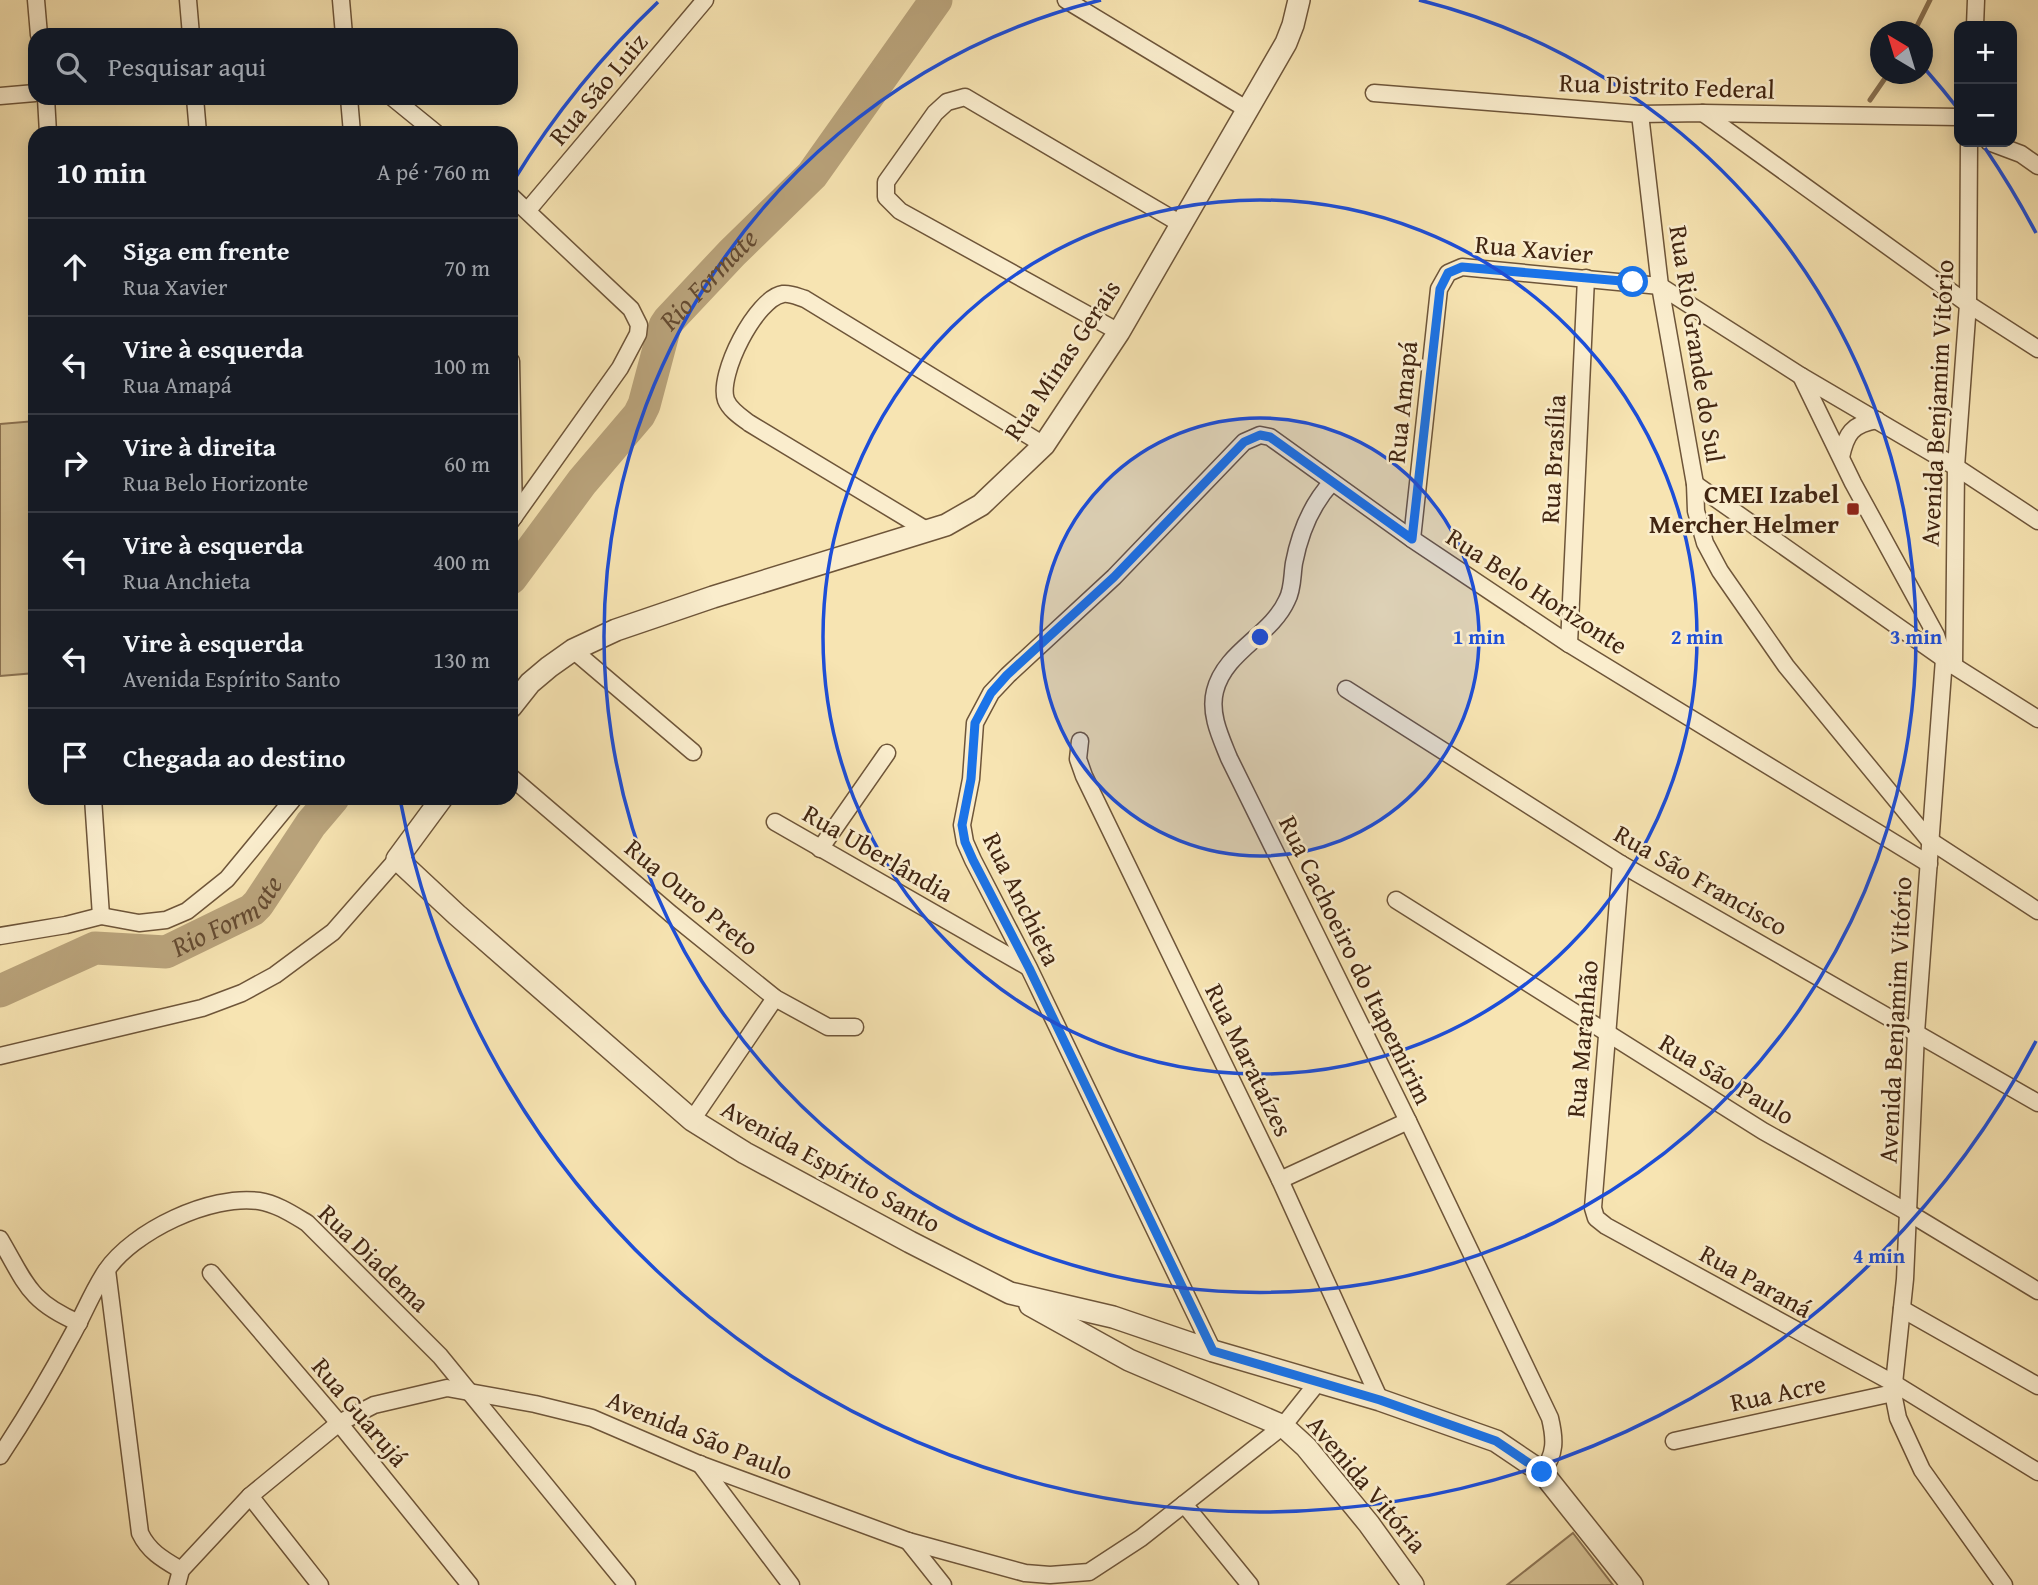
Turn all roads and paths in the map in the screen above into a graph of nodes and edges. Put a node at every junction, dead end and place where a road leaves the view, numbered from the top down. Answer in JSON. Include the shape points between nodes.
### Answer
{"nodes":[{"id":1,"x":36,"y":0,"type":"edge"},
{"id":2,"x":188,"y":0,"type":"edge"},
{"id":3,"x":341,"y":0,"type":"edge"},
{"id":4,"x":705,"y":0,"type":"edge"},
{"id":5,"x":1066,"y":0,"type":"edge"},
{"id":6,"x":1299,"y":0,"type":"edge"},
{"id":7,"x":1976,"y":0,"type":"edge"},
{"id":8,"x":1975,"y":21,"type":"edge"},
{"id":9,"x":38,"y":28,"type":"edge"},
{"id":10,"x":190,"y":28,"type":"edge"},
{"id":11,"x":343,"y":28,"type":"edge"},
{"id":12,"x":1374,"y":93,"type":"dead end"},
{"id":13,"x":28,"y":94,"type":"edge"},
{"id":14,"x":0,"y":96,"type":"edge"},
{"id":15,"x":46,"y":105,"type":"edge"},
{"id":16,"x":196,"y":105,"type":"edge"},
{"id":17,"x":350,"y":105,"type":"edge"},
{"id":18,"x":402,"y":105,"type":"edge"},
{"id":19,"x":1248,"y":110,"type":"junction"},
{"id":20,"x":1703,"y":113,"type":"junction"},
{"id":21,"x":1640,"y":114,"type":"junction"},
{"id":22,"x":1954,"y":117,"type":"edge"},
{"id":23,"x":48,"y":126,"type":"edge"},
{"id":24,"x":197,"y":126,"type":"edge"},
{"id":25,"x":351,"y":126,"type":"edge"},
{"id":26,"x":427,"y":126,"type":"edge"},
{"id":27,"x":1969,"y":147,"type":"edge"},
{"id":28,"x":2004,"y":147,"type":"edge"},
{"id":29,"x":2038,"y":166,"type":"edge"},
{"id":30,"x":518,"y":201,"type":"edge"},
{"id":31,"x":528,"y":210,"type":"junction"},
{"id":32,"x":1181,"y":224,"type":"junction"},
{"id":33,"x":1448,"y":273,"type":"joint"},
{"id":34,"x":1586,"y":278,"type":"junction"},
{"id":35,"x":1660,"y":286,"type":"junction"},
{"id":36,"x":1968,"y":304,"type":"junction"},
{"id":37,"x":1119,"y":332,"type":"junction"},
{"id":38,"x":2038,"y":349,"type":"edge"},
{"id":39,"x":1801,"y":376,"type":"junction"},
{"id":40,"x":1877,"y":420,"type":"junction"},
{"id":41,"x":1270,"y":437,"type":"joint"},
{"id":42,"x":1044,"y":445,"type":"junction"},
{"id":43,"x":1840,"y":457,"type":"junction"},
{"id":44,"x":1956,"y":467,"type":"junction"},
{"id":45,"x":1332,"y":482,"type":"junction"},
{"id":46,"x":1695,"y":484,"type":"junction"},
{"id":47,"x":518,"y":511,"type":"edge"},
{"id":48,"x":2038,"y":521,"type":"edge"},
{"id":49,"x":928,"y":531,"type":"junction"},
{"id":50,"x":1412,"y":539,"type":"junction"},
{"id":51,"x":1569,"y":643,"type":"junction"},
{"id":52,"x":573,"y":650,"type":"junction"},
{"id":53,"x":1949,"y":662,"type":"junction"},
{"id":54,"x":1346,"y":689,"type":"dead end"},
{"id":55,"x":518,"y":698,"type":"edge"},
{"id":56,"x":2038,"y":719,"type":"edge"},
{"id":57,"x":1080,"y":741,"type":"dead end"},
{"id":58,"x":693,"y":752,"type":"dead end"},
{"id":59,"x":887,"y":754,"type":"dead end"},
{"id":60,"x":518,"y":783,"type":"edge"},
{"id":61,"x":93,"y":805,"type":"edge"},
{"id":62,"x":288,"y":805,"type":"edge"},
{"id":63,"x":437,"y":805,"type":"edge"},
{"id":64,"x":775,"y":821,"type":"dead end"},
{"id":65,"x":1929,"y":841,"type":"junction"},
{"id":66,"x":820,"y":849,"type":"junction"},
{"id":67,"x":397,"y":859,"type":"junction"},
{"id":68,"x":1929,"y":863,"type":"junction"},
{"id":69,"x":1621,"y":864,"type":"junction"},
{"id":70,"x":1396,"y":900,"type":"dead end"},
{"id":71,"x":2038,"y":911,"type":"edge"},
{"id":72,"x":101,"y":916,"type":"junction"},
{"id":73,"x":0,"y":936,"type":"edge"},
{"id":74,"x":1029,"y":968,"type":"junction"},
{"id":75,"x":775,"y":998,"type":"junction"},
{"id":76,"x":855,"y":1027,"type":"dead end"},
{"id":77,"x":1916,"y":1033,"type":"junction"},
{"id":78,"x":1607,"y":1035,"type":"junction"},
{"id":79,"x":0,"y":1056,"type":"edge"},
{"id":80,"x":2038,"y":1103,"type":"edge"},
{"id":81,"x":692,"y":1120,"type":"junction"},
{"id":82,"x":1408,"y":1121,"type":"junction"},
{"id":83,"x":1280,"y":1180,"type":"junction"},
{"id":84,"x":1909,"y":1213,"type":"junction"},
{"id":85,"x":1596,"y":1218,"type":"joint"},
{"id":86,"x":0,"y":1239,"type":"edge"},
{"id":87,"x":107,"y":1270,"type":"junction"},
{"id":88,"x":211,"y":1273,"type":"dead end"},
{"id":89,"x":2038,"y":1291,"type":"edge"},
{"id":90,"x":1010,"y":1293,"type":"junction"},
{"id":91,"x":1902,"y":1309,"type":"junction"},
{"id":92,"x":1113,"y":1317,"type":"junction"},
{"id":93,"x":79,"y":1323,"type":"junction"},
{"id":94,"x":1105,"y":1348,"type":"junction"},
{"id":95,"x":1213,"y":1351,"type":"junction"},
{"id":96,"x":1318,"y":1382,"type":"junction"},
{"id":97,"x":2038,"y":1386,"type":"edge"},
{"id":98,"x":1894,"y":1389,"type":"junction"},
{"id":99,"x":470,"y":1391,"type":"junction"},
{"id":100,"x":1380,"y":1400,"type":"junction"},
{"id":101,"x":339,"y":1423,"type":"junction"},
{"id":102,"x":1283,"y":1426,"type":"junction"},
{"id":103,"x":1674,"y":1441,"type":"dead end"},
{"id":104,"x":0,"y":1456,"type":"edge"},
{"id":105,"x":699,"y":1464,"type":"junction"},
{"id":106,"x":1542,"y":1472,"type":"junction"},
{"id":107,"x":2038,"y":1472,"type":"edge"},
{"id":108,"x":250,"y":1496,"type":"junction"},
{"id":109,"x":1184,"y":1504,"type":"junction"},
{"id":110,"x":908,"y":1541,"type":"junction"},
{"id":111,"x":179,"y":1578,"type":"edge"},
{"id":112,"x":1094,"y":1579,"type":"edge"},
{"id":113,"x":320,"y":1585,"type":"edge"},
{"id":114,"x":470,"y":1585,"type":"edge"},
{"id":115,"x":626,"y":1585,"type":"edge"},
{"id":116,"x":791,"y":1585,"type":"edge"},
{"id":117,"x":943,"y":1585,"type":"edge"},
{"id":118,"x":1250,"y":1585,"type":"edge"},
{"id":119,"x":1413,"y":1585,"type":"edge"},
{"id":120,"x":1632,"y":1585,"type":"edge"},
{"id":121,"x":2004,"y":1585,"type":"edge"}],
"edges":[{"from":1,"to":9,"type":"street"},
{"from":2,"to":10,"type":"street"},
{"from":3,"to":11,"type":"street"},
{"from":4,"to":31,"type":"street","name":"Rua São Luiz"},
{"from":5,"to":19,"type":"street"},
{"from":6,"to":19,"type":"street","name":"Rua Minas Gerais","via":[[1286,43]]},
{"from":7,"to":8,"type":"street"},
{"from":12,"to":21,"type":"street","name":"Rua Distrito Federal"},
{"from":13,"to":14,"type":"street"},
{"from":15,"to":23,"type":"street"},
{"from":16,"to":24,"type":"street"},
{"from":17,"to":25,"type":"street"},
{"from":18,"to":26,"type":"street"},
{"from":19,"to":32,"type":"street","name":"Rua Minas Gerais"},
{"from":20,"to":21,"type":"street","name":"Rua Distrito Federal"},
{"from":20,"to":22,"type":"street","name":"Rua Distrito Federal"},
{"from":20,"to":36,"type":"street"},
{"from":21,"to":35,"type":"street","name":"Rua Rio Grande do Sul"},
{"from":27,"to":36,"type":"street","name":"Avenida Benjamim Vitório"},
{"from":28,"to":29,"type":"street"},
{"from":30,"to":31,"type":"street"},
{"from":31,"to":47,"type":"street","via":[[631,309],[639,325],[620,368]]},
{"from":32,"to":37,"type":"street","name":"Rua Minas Gerais"},
{"from":32,"to":37,"type":"street","via":[[965,97],[947,102],[935,113],[886,182],[886,197],[900,211]]},
{"from":33,"to":34,"type":"street","name":"Rua Xavier","via":[[1462,267]]},
{"from":33,"to":50,"type":"street","name":"Rua Amapá","via":[[1440,289]]},
{"from":34,"to":35,"type":"street","name":"Rua Xavier"},
{"from":34,"to":51,"type":"street","name":"Rua Brasília"},
{"from":35,"to":39,"type":"street","name":"Rua Xavier"},
{"from":35,"to":46,"type":"street","name":"Rua Rio Grande do Sul"},
{"from":36,"to":38,"type":"street"},
{"from":36,"to":44,"type":"street","name":"Avenida Benjamim Vitório"},
{"from":37,"to":42,"type":"street","name":"Rua Minas Gerais"},
{"from":39,"to":40,"type":"street","name":"Rua Xavier"},
{"from":39,"to":43,"type":"street"},
{"from":40,"to":43,"type":"street","via":[[1852,430]]},
{"from":40,"to":44,"type":"street","name":"Rua Xavier"},
{"from":41,"to":45,"type":"street","name":"Rua Belo Horizonte"},
{"from":41,"to":74,"type":"street","name":"Rua Anchieta","via":[[1260,435],[1244,442],[1114,577],[1007,675],[975,723],[962,832]]},
{"from":42,"to":49,"type":"street","name":"Rua Minas Gerais","via":[[981,505]]},
{"from":42,"to":49,"type":"street","via":[[804,299],[784,294],[774,298],[758,313],[729,365],[726,399],[749,424]]},
{"from":43,"to":53,"type":"street"},
{"from":44,"to":48,"type":"street","name":"Rua Xavier"},
{"from":44,"to":53,"type":"street","name":"Avenida Benjamim Vitório"},
{"from":45,"to":50,"type":"street","name":"Rua Belo Horizonte"},
{"from":45,"to":82,"type":"street","name":"Rua Cachoeiro do Itapemirim","via":[[1309,513],[1288,599],[1277,616],[1235,656],[1223,673],[1213,705],[1229,758]]},
{"from":46,"to":53,"type":"street"},
{"from":46,"to":65,"type":"street","name":"Rua Rio Grande do Sul","via":[[1696,511],[1705,543],[1720,571],[1786,666]]},
{"from":49,"to":52,"type":"street","name":"Rua Minas Gerais","via":[[701,601]]},
{"from":50,"to":51,"type":"street","name":"Rua Belo Horizonte"},
{"from":51,"to":68,"type":"street","name":"Rua Belo Horizonte"},
{"from":52,"to":55,"type":"street","name":"Rua Minas Gerais","via":[[530,682]]},
{"from":52,"to":58,"type":"street"},
{"from":53,"to":56,"type":"street"},
{"from":53,"to":65,"type":"street","name":"Avenida Benjamim Vitório"},
{"from":54,"to":69,"type":"street","name":"Rua São Francisco"},
{"from":57,"to":83,"type":"street","name":"Rua Marataízes","via":[[1078,759],[1084,776]]},
{"from":59,"to":66,"type":"street"},
{"from":60,"to":75,"type":"street","name":"Rua Ouro Preto"},
{"from":61,"to":72,"type":"street"},
{"from":62,"to":72,"type":"street","via":[[227,879],[187,911],[166,920],[139,923]]},
{"from":63,"to":67,"type":"street"},
{"from":64,"to":66,"type":"street","name":"Rua Uberlândia"},
{"from":65,"to":68,"type":"street","name":"Avenida Benjamim Vitório"},
{"from":65,"to":71,"type":"street"},
{"from":66,"to":74,"type":"street","name":"Rua Uberlândia"},
{"from":67,"to":79,"type":"street","via":[[333,932],[242,993],[202,1008]]},
{"from":67,"to":81,"type":"street","name":"Avenida Espírito Santo"},
{"from":68,"to":77,"type":"street","name":"Avenida Benjamim Vitório"},
{"from":69,"to":77,"type":"street","name":"Rua São Francisco"},
{"from":69,"to":78,"type":"street","name":"Rua Maranhão"},
{"from":70,"to":78,"type":"street","name":"Rua São Paulo"},
{"from":72,"to":73,"type":"street"},
{"from":74,"to":95,"type":"street","name":"Rua Anchieta"},
{"from":75,"to":76,"type":"street","name":"Rua Ouro Preto","via":[[828,1027]]},
{"from":75,"to":81,"type":"street"},
{"from":77,"to":80,"type":"street","name":"Rua São Francisco"},
{"from":77,"to":84,"type":"street","name":"Avenida Benjamim Vitório"},
{"from":78,"to":84,"type":"street","name":"Rua São Paulo"},
{"from":78,"to":85,"type":"street","name":"Rua Maranhão","via":[[1593,1208]]},
{"from":81,"to":90,"type":"street","name":"Avenida Espírito Santo","via":[[756,1160]]},
{"from":82,"to":83,"type":"street"},
{"from":82,"to":106,"type":"street","name":"Rua Cachoeiro do Itapemirim","via":[[1550,1418],[1555,1439],[1551,1461]]},
{"from":83,"to":100,"type":"street","name":"Rua Marataízes"},
{"from":84,"to":89,"type":"street","name":"Rua São Paulo"},
{"from":84,"to":91,"type":"street","name":"Avenida Benjamim Vitório"},
{"from":85,"to":98,"type":"street","name":"Rua Paraná"},
{"from":86,"to":93,"type":"street","via":[[29,1292]]},
{"from":87,"to":93,"type":"street","name":"Rua Diadema"},
{"from":87,"to":99,"type":"street","name":"Rua Diadema","via":[[133,1244],[190,1211],[240,1199],[262,1201],[285,1209],[328,1242]]},
{"from":87,"to":111,"type":"street","via":[[141,1533],[146,1545]]},
{"from":88,"to":101,"type":"street","name":"Rua Guarujá"},
{"from":90,"to":92,"type":"street","name":"Avenida Espírito Santo"},
{"from":90,"to":94,"type":"street","name":"Avenida Vitória"},
{"from":91,"to":97,"type":"street"},
{"from":91,"to":98,"type":"street","name":"Avenida Benjamim Vitório"},
{"from":92,"to":94,"type":"street","via":[[1102,1325],[1100,1337]]},
{"from":92,"to":95,"type":"street","name":"Avenida Espírito Santo"},
{"from":93,"to":104,"type":"street","name":"Rua Diadema"},
{"from":94,"to":102,"type":"street","name":"Avenida Vitória"},
{"from":95,"to":96,"type":"street","name":"Avenida Espírito Santo"},
{"from":96,"to":100,"type":"street","name":"Avenida Espírito Santo"},
{"from":96,"to":102,"type":"street"},
{"from":98,"to":103,"type":"street","name":"Rua Acre"},
{"from":98,"to":107,"type":"street","name":"Rua Paraná"},
{"from":98,"to":121,"type":"street","via":[[1898,1418],[1922,1470]]},
{"from":99,"to":101,"type":"street","name":"Avenida São Paulo","via":[[447,1388],[374,1405]]},
{"from":99,"to":105,"type":"street","name":"Avenida São Paulo","via":[[593,1418]]},
{"from":99,"to":115,"type":"street","name":"Rua Diadema"},
{"from":100,"to":106,"type":"street","name":"Avenida Espírito Santo","via":[[1496,1441]]},
{"from":101,"to":108,"type":"street","name":"Avenida São Paulo"},
{"from":101,"to":114,"type":"street","name":"Rua Guarujá"},
{"from":102,"to":109,"type":"street","name":"Avenida São Paulo"},
{"from":102,"to":119,"type":"street","name":"Avenida Vitória","via":[[1362,1514]]},
{"from":105,"to":110,"type":"street","name":"Avenida São Paulo"},
{"from":105,"to":116,"type":"street"},
{"from":106,"to":120,"type":"street","name":"Avenida Espírito Santo"},
{"from":108,"to":111,"type":"street","name":"Avenida São Paulo"},
{"from":108,"to":113,"type":"street"},
{"from":109,"to":112,"type":"street","name":"Avenida São Paulo"},
{"from":109,"to":118,"type":"street"},
{"from":110,"to":112,"type":"street","name":"Avenida São Paulo","via":[[1025,1573]]},
{"from":110,"to":117,"type":"street"}]}
